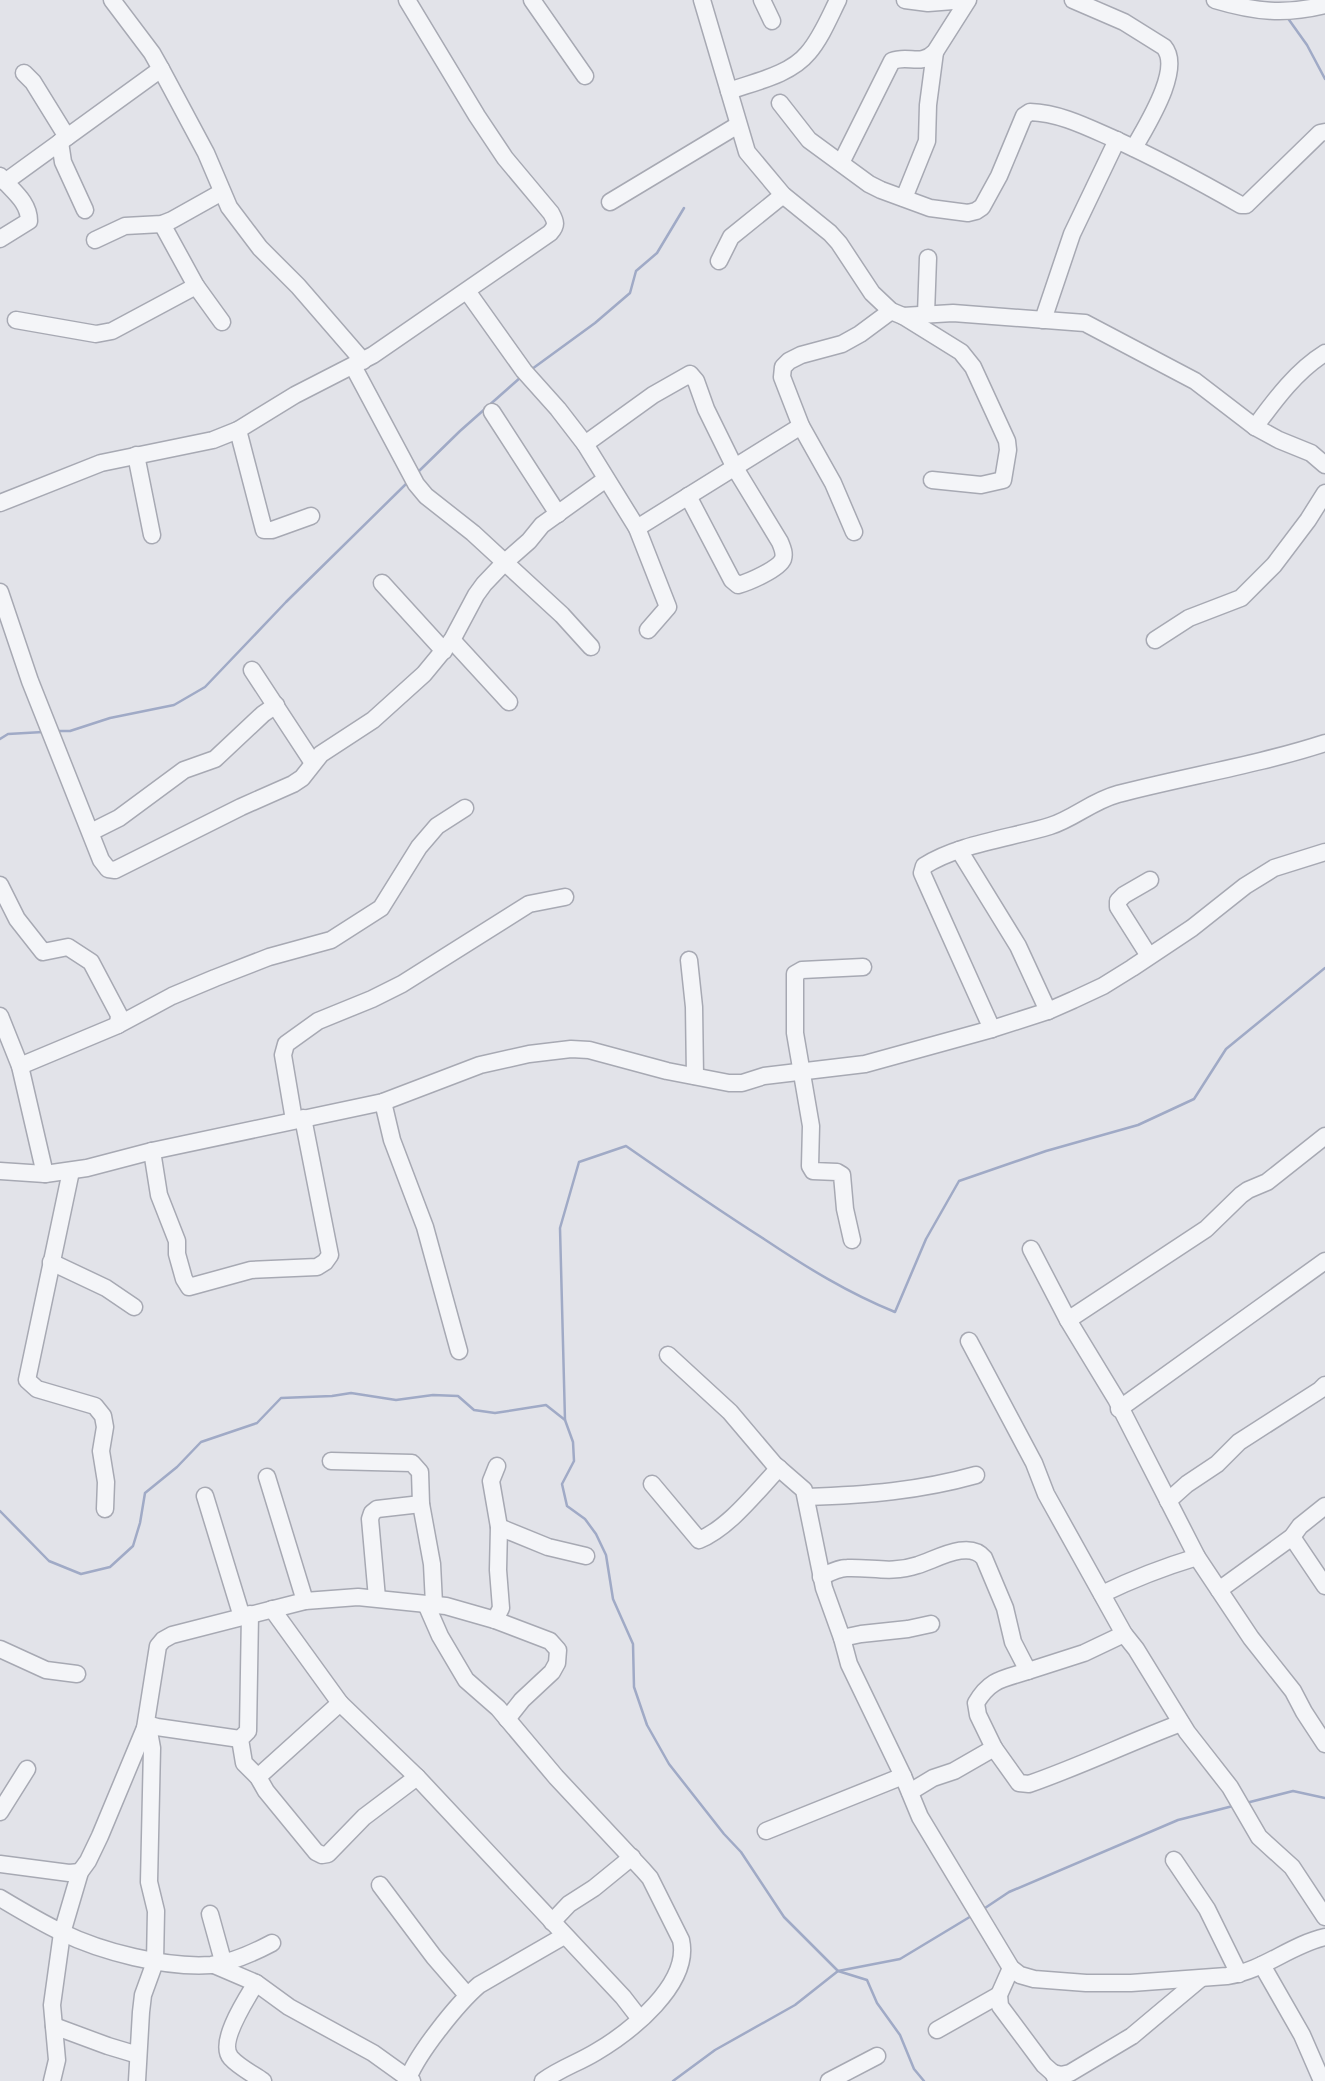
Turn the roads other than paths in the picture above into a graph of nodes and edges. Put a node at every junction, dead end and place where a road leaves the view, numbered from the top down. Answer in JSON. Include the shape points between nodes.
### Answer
{"nodes":[{"id":1,"x":112,"y":0,"type":"edge"},
{"id":2,"x":533,"y":0,"type":"edge"},
{"id":3,"x":702,"y":0,"type":"edge"},
{"id":4,"x":762,"y":0,"type":"edge"},
{"id":5,"x":838,"y":0,"type":"edge"},
{"id":6,"x":905,"y":0,"type":"edge"},
{"id":7,"x":967,"y":0,"type":"edge"},
{"id":8,"x":1073,"y":0,"type":"edge"},
{"id":9,"x":1215,"y":0,"type":"edge"},
{"id":10,"x":410,"y":1,"type":"edge"},
{"id":11,"x":1325,"y":5,"type":"edge"},
{"id":12,"x":772,"y":21,"type":"dead end"},
{"id":13,"x":935,"y":52,"type":"junction"},
{"id":14,"x":161,"y":69,"type":"junction"},
{"id":15,"x":24,"y":73,"type":"dead end"},
{"id":16,"x":585,"y":76,"type":"dead end"},
{"id":17,"x":729,"y":91,"type":"junction"},
{"id":18,"x":780,"y":103,"type":"dead end"},
{"id":19,"x":738,"y":125,"type":"junction"},
{"id":20,"x":1325,"y":132,"type":"edge"},
{"id":21,"x":64,"y":139,"type":"junction"},
{"id":22,"x":1117,"y":140,"type":"junction"},
{"id":23,"x":1134,"y":148,"type":"junction"},
{"id":24,"x":841,"y":163,"type":"junction"},
{"id":25,"x":2,"y":179,"type":"edge"},
{"id":26,"x":222,"y":192,"type":"junction"},
{"id":27,"x":783,"y":195,"type":"junction"},
{"id":28,"x":904,"y":198,"type":"junction"},
{"id":29,"x":610,"y":202,"type":"dead end"},
{"id":30,"x":85,"y":210,"type":"dead end"},
{"id":31,"x":162,"y":223,"type":"junction"},
{"id":32,"x":0,"y":239,"type":"edge"},
{"id":33,"x":95,"y":240,"type":"dead end"},
{"id":34,"x":928,"y":258,"type":"dead end"},
{"id":35,"x":719,"y":261,"type":"dead end"},
{"id":36,"x":196,"y":286,"type":"junction"},
{"id":37,"x":467,"y":291,"type":"junction"},
{"id":38,"x":897,"y":313,"type":"junction"},
{"id":39,"x":926,"y":314,"type":"junction"},
{"id":40,"x":16,"y":320,"type":"dead end"},
{"id":41,"x":1043,"y":320,"type":"junction"},
{"id":42,"x":222,"y":322,"type":"dead end"},
{"id":43,"x":1325,"y":353,"type":"edge"},
{"id":44,"x":358,"y":363,"type":"junction"},
{"id":45,"x":492,"y":412,"type":"dead end"},
{"id":46,"x":802,"y":426,"type":"junction"},
{"id":47,"x":1255,"y":427,"type":"junction"},
{"id":48,"x":238,"y":430,"type":"junction"},
{"id":49,"x":585,"y":444,"type":"junction"},
{"id":50,"x":136,"y":455,"type":"junction"},
{"id":51,"x":1325,"y":465,"type":"edge"},
{"id":52,"x":735,"y":468,"type":"junction"},
{"id":53,"x":606,"y":479,"type":"junction"},
{"id":54,"x":932,"y":480,"type":"dead end"},
{"id":55,"x":1325,"y":493,"type":"edge"},
{"id":56,"x":688,"y":496,"type":"junction"},
{"id":57,"x":0,"y":503,"type":"edge"},
{"id":58,"x":558,"y":514,"type":"junction"},
{"id":59,"x":311,"y":516,"type":"dead end"},
{"id":60,"x":637,"y":528,"type":"junction"},
{"id":61,"x":854,"y":532,"type":"dead end"},
{"id":62,"x":152,"y":535,"type":"dead end"},
{"id":63,"x":504,"y":563,"type":"junction"},
{"id":64,"x":382,"y":583,"type":"dead end"},
{"id":65,"x":0,"y":592,"type":"edge"},
{"id":66,"x":648,"y":630,"type":"dead end"},
{"id":67,"x":1155,"y":640,"type":"dead end"},
{"id":68,"x":448,"y":645,"type":"junction"},
{"id":69,"x":591,"y":647,"type":"dead end"},
{"id":70,"x":252,"y":670,"type":"dead end"},
{"id":71,"x":509,"y":702,"type":"dead end"},
{"id":72,"x":276,"y":705,"type":"junction"},
{"id":73,"x":1325,"y":743,"type":"edge"},
{"id":74,"x":313,"y":763,"type":"junction"},
{"id":75,"x":465,"y":808,"type":"dead end"},
{"id":76,"x":91,"y":832,"type":"junction"},
{"id":77,"x":959,"y":850,"type":"junction"},
{"id":78,"x":1325,"y":852,"type":"edge"},
{"id":79,"x":1150,"y":880,"type":"dead end"},
{"id":80,"x":0,"y":886,"type":"edge"},
{"id":81,"x":565,"y":897,"type":"dead end"},
{"id":82,"x":1149,"y":956,"type":"junction"},
{"id":83,"x":689,"y":960,"type":"dead end"},
{"id":84,"x":863,"y":967,"type":"dead end"},
{"id":85,"x":1048,"y":1011,"type":"junction"},
{"id":86,"x":0,"y":1016,"type":"edge"},
{"id":87,"x":118,"y":1025,"type":"junction"},
{"id":88,"x":992,"y":1029,"type":"junction"},
{"id":89,"x":20,"y":1066,"type":"junction"},
{"id":90,"x":802,"y":1072,"type":"junction"},
{"id":91,"x":695,"y":1076,"type":"junction"},
{"id":92,"x":383,"y":1102,"type":"junction"},
{"id":93,"x":299,"y":1119,"type":"junction"},
{"id":94,"x":1325,"y":1136,"type":"edge"},
{"id":95,"x":152,"y":1152,"type":"junction"},
{"id":96,"x":0,"y":1171,"type":"edge"},
{"id":97,"x":71,"y":1171,"type":"junction"},
{"id":98,"x":45,"y":1174,"type":"junction"},
{"id":99,"x":852,"y":1240,"type":"dead end"},
{"id":100,"x":1031,"y":1250,"type":"dead end"},
{"id":101,"x":1325,"y":1261,"type":"edge"},
{"id":102,"x":51,"y":1262,"type":"junction"},
{"id":103,"x":134,"y":1307,"type":"dead end"},
{"id":104,"x":1068,"y":1320,"type":"junction"},
{"id":105,"x":969,"y":1341,"type":"dead end"},
{"id":106,"x":459,"y":1350,"type":"dead end"},
{"id":107,"x":668,"y":1355,"type":"dead end"},
{"id":108,"x":1325,"y":1385,"type":"edge"},
{"id":109,"x":1119,"y":1409,"type":"junction"},
{"id":110,"x":331,"y":1461,"type":"dead end"},
{"id":111,"x":497,"y":1466,"type":"dead end"},
{"id":112,"x":779,"y":1468,"type":"junction"},
{"id":113,"x":976,"y":1475,"type":"dead end"},
{"id":114,"x":267,"y":1477,"type":"dead end"},
{"id":115,"x":652,"y":1484,"type":"dead end"},
{"id":116,"x":205,"y":1496,"type":"dead end"},
{"id":117,"x":807,"y":1497,"type":"junction"},
{"id":118,"x":1168,"y":1501,"type":"junction"},
{"id":119,"x":421,"y":1504,"type":"junction"},
{"id":120,"x":1325,"y":1506,"type":"edge"},
{"id":121,"x":105,"y":1509,"type":"dead end"},
{"id":122,"x":499,"y":1527,"type":"junction"},
{"id":123,"x":1292,"y":1536,"type":"junction"},
{"id":124,"x":586,"y":1556,"type":"dead end"},
{"id":125,"x":1197,"y":1557,"type":"junction"},
{"id":126,"x":821,"y":1577,"type":"junction"},
{"id":127,"x":1325,"y":1586,"type":"edge"},
{"id":128,"x":1219,"y":1590,"type":"junction"},
{"id":129,"x":1102,"y":1594,"type":"junction"},
{"id":130,"x":377,"y":1598,"type":"junction"},
{"id":131,"x":305,"y":1601,"type":"junction"},
{"id":132,"x":430,"y":1604,"type":"junction"},
{"id":133,"x":272,"y":1609,"type":"junction"},
{"id":134,"x":246,"y":1615,"type":"junction"},
{"id":135,"x":495,"y":1620,"type":"junction"},
{"id":136,"x":931,"y":1624,"type":"dead end"},
{"id":137,"x":1124,"y":1634,"type":"junction"},
{"id":138,"x":842,"y":1638,"type":"junction"},
{"id":139,"x":0,"y":1649,"type":"edge"},
{"id":140,"x":1028,"y":1671,"type":"junction"},
{"id":141,"x":77,"y":1674,"type":"dead end"},
{"id":142,"x":340,"y":1703,"type":"junction"},
{"id":143,"x":507,"y":1719,"type":"junction"},
{"id":144,"x":1181,"y":1723,"type":"junction"},
{"id":145,"x":146,"y":1726,"type":"junction"},
{"id":146,"x":240,"y":1739,"type":"junction"},
{"id":147,"x":1325,"y":1744,"type":"edge"},
{"id":148,"x":994,"y":1748,"type":"junction"},
{"id":149,"x":27,"y":1769,"type":"dead end"},
{"id":150,"x":903,"y":1776,"type":"junction"},
{"id":151,"x":258,"y":1777,"type":"junction"},
{"id":152,"x":417,"y":1777,"type":"junction"},
{"id":153,"x":910,"y":1792,"type":"junction"},
{"id":154,"x":0,"y":1812,"type":"edge"},
{"id":155,"x":766,"y":1831,"type":"dead end"},
{"id":156,"x":632,"y":1857,"type":"junction"},
{"id":157,"x":1174,"y":1860,"type":"dead end"},
{"id":158,"x":0,"y":1864,"type":"edge"},
{"id":159,"x":80,"y":1872,"type":"junction"},
{"id":160,"x":380,"y":1885,"type":"dead end"},
{"id":161,"x":0,"y":1898,"type":"edge"},
{"id":162,"x":210,"y":1914,"type":"dead end"},
{"id":163,"x":1325,"y":1917,"type":"edge"},
{"id":164,"x":552,"y":1922,"type":"junction"},
{"id":165,"x":62,"y":1933,"type":"junction"},
{"id":166,"x":564,"y":1936,"type":"junction"},
{"id":167,"x":1325,"y":1937,"type":"edge"},
{"id":168,"x":272,"y":1943,"type":"dead end"},
{"id":169,"x":155,"y":1962,"type":"junction"},
{"id":170,"x":219,"y":1963,"type":"junction"},
{"id":171,"x":1262,"y":1965,"type":"junction"},
{"id":172,"x":1011,"y":1968,"type":"junction"},
{"id":173,"x":1239,"y":1974,"type":"junction"},
{"id":174,"x":1200,"y":1979,"type":"junction"},
{"id":175,"x":256,"y":1983,"type":"junction"},
{"id":176,"x":467,"y":1995,"type":"junction"},
{"id":177,"x":999,"y":1995,"type":"junction"},
{"id":178,"x":640,"y":2020,"type":"junction"},
{"id":179,"x":54,"y":2025,"type":"junction"},
{"id":180,"x":937,"y":2030,"type":"dead end"},
{"id":181,"x":138,"y":2055,"type":"junction"},
{"id":182,"x":877,"y":2056,"type":"dead end"},
{"id":183,"x":1055,"y":2077,"type":"edge"},
{"id":184,"x":1322,"y":2077,"type":"edge"},
{"id":185,"x":408,"y":2080,"type":"edge"},
{"id":186,"x":52,"y":2081,"type":"edge"},
{"id":187,"x":137,"y":2081,"type":"edge"},
{"id":188,"x":263,"y":2081,"type":"edge"},
{"id":189,"x":543,"y":2081,"type":"edge"},
{"id":190,"x":829,"y":2081,"type":"edge"}],
"edges":[{"from":1,"to":14,"type":"street"},
{"from":2,"to":16,"type":"street"},
{"from":3,"to":17,"type":"street"},
{"from":4,"to":12,"type":"street"},
{"from":5,"to":17,"type":"street","via":[[807,55],[783,72]]},
{"from":6,"to":7,"type":"street","via":[[928,4]]},
{"from":7,"to":13,"type":"street"},
{"from":8,"to":23,"type":"street","via":[[1124,22],[1168,52],[1170,65],[1161,98]]},
{"from":9,"to":11,"type":"street","via":[[1269,12]]},
{"from":10,"to":37,"type":"street","via":[[477,116],[556,222],[550,233]]},
{"from":13,"to":24,"type":"street","via":[[928,59],[892,61]]},
{"from":13,"to":28,"type":"street","via":[[927,141]]},
{"from":14,"to":21,"type":"street"},
{"from":14,"to":26,"type":"street"},
{"from":15,"to":21,"type":"street"},
{"from":17,"to":19,"type":"street"},
{"from":18,"to":24,"type":"street","via":[[809,140]]},
{"from":19,"to":27,"type":"street","via":[[747,152]]},
{"from":19,"to":29,"type":"street"},
{"from":20,"to":23,"type":"street","via":[[1246,205]]},
{"from":21,"to":25,"type":"street"},
{"from":21,"to":30,"type":"street","via":[[63,162]]},
{"from":22,"to":23,"type":"street"},
{"from":22,"to":28,"type":"street","via":[[1079,123],[1030,112],[1024,116],[982,207],[968,213],[930,208]]},
{"from":22,"to":41,"type":"street","via":[[1072,234]]},
{"from":24,"to":28,"type":"street","via":[[869,184]]},
{"from":25,"to":32,"type":"street","via":[[19,195],[29,220]]},
{"from":26,"to":31,"type":"street"},
{"from":26,"to":44,"type":"street","via":[[260,248],[298,286]]},
{"from":27,"to":35,"type":"street","via":[[731,237]]},
{"from":27,"to":38,"type":"street","via":[[830,233],[872,293]]},
{"from":31,"to":33,"type":"street","via":[[125,226]]},
{"from":31,"to":36,"type":"street"},
{"from":34,"to":39,"type":"street"},
{"from":36,"to":40,"type":"street","via":[[112,331],[96,334]]},
{"from":36,"to":42,"type":"street"},
{"from":37,"to":44,"type":"street"},
{"from":37,"to":49,"type":"street","via":[[524,371]]},
{"from":38,"to":39,"type":"street"},
{"from":38,"to":46,"type":"street","via":[[842,344],[801,355],[783,368],[782,377]]},
{"from":38,"to":54,"type":"street","via":[[961,352],[973,367],[1007,441],[1003,480],[981,485]]},
{"from":39,"to":41,"type":"street"},
{"from":41,"to":47,"type":"street","via":[[1085,323],[1104,332],[1195,381]]},
{"from":43,"to":47,"type":"street","via":[[1300,373]]},
{"from":44,"to":48,"type":"street"},
{"from":44,"to":63,"type":"street","via":[[416,484]]},
{"from":45,"to":58,"type":"street"},
{"from":46,"to":52,"type":"street"},
{"from":46,"to":61,"type":"street"},
{"from":47,"to":51,"type":"street","via":[[1311,453]]},
{"from":48,"to":50,"type":"street","via":[[213,440]]},
{"from":48,"to":59,"type":"street","via":[[264,530]]},
{"from":49,"to":52,"type":"street","via":[[690,374]]},
{"from":49,"to":53,"type":"street"},
{"from":50,"to":57,"type":"street","via":[[102,463]]},
{"from":50,"to":62,"type":"street"},
{"from":52,"to":56,"type":"street"},
{"from":52,"to":56,"type":"street","via":[[780,542],[783,561],[776,566],[738,585]]},
{"from":53,"to":58,"type":"street"},
{"from":53,"to":60,"type":"street"},
{"from":55,"to":67,"type":"street","via":[[1274,565],[1241,598],[1189,618]]},
{"from":56,"to":60,"type":"street"},
{"from":58,"to":63,"type":"street"},
{"from":60,"to":66,"type":"street","via":[[668,607]]},
{"from":63,"to":68,"type":"street","via":[[476,595]]},
{"from":63,"to":69,"type":"street"},
{"from":64,"to":68,"type":"street"},
{"from":65,"to":76,"type":"street","via":[[30,681]]},
{"from":68,"to":71,"type":"street"},
{"from":68,"to":74,"type":"street","via":[[424,674],[373,720]]},
{"from":70,"to":72,"type":"street"},
{"from":72,"to":74,"type":"street"},
{"from":72,"to":76,"type":"street","via":[[215,758],[184,770],[119,818]]},
{"from":73,"to":77,"type":"street","via":[[1116,795],[1055,824]]},
{"from":74,"to":76,"type":"street","via":[[293,784],[116,870],[108,869],[101,860]]},
{"from":75,"to":87,"type":"street","via":[[437,825],[381,908],[331,940],[215,978]]},
{"from":77,"to":85,"type":"street","via":[[1018,946]]},
{"from":77,"to":88,"type":"street","via":[[932,861],[922,873]]},
{"from":78,"to":82,"type":"street","via":[[1274,867]]},
{"from":79,"to":82,"type":"street","via":[[1118,901]]},
{"from":80,"to":87,"type":"street","via":[[17,919],[43,952],[68,947],[91,962],[119,1015]]},
{"from":81,"to":93,"type":"street","via":[[529,904],[402,984],[318,1021],[286,1044],[283,1055]]},
{"from":82,"to":85,"type":"street","via":[[1103,986]]},
{"from":83,"to":91,"type":"street"},
{"from":84,"to":90,"type":"street","via":[[795,974]]},
{"from":85,"to":88,"type":"street"},
{"from":86,"to":89,"type":"street"},
{"from":87,"to":89,"type":"street"},
{"from":88,"to":90,"type":"street","via":[[865,1064]]},
{"from":89,"to":98,"type":"street"},
{"from":90,"to":91,"type":"street","via":[[742,1083]]},
{"from":90,"to":99,"type":"street","via":[[811,1126],[810,1166],[813,1171],[842,1175]]},
{"from":91,"to":92,"type":"street","via":[[571,1049],[480,1065]]},
{"from":92,"to":93,"type":"street"},
{"from":92,"to":106,"type":"street","via":[[392,1140],[425,1227]]},
{"from":93,"to":95,"type":"street"},
{"from":93,"to":95,"type":"street","via":[[330,1255],[317,1267],[251,1270],[189,1287],[159,1195]]},
{"from":94,"to":104,"type":"street","via":[[1267,1182],[1248,1190],[1206,1229]]},
{"from":95,"to":97,"type":"street"},
{"from":96,"to":98,"type":"street"},
{"from":97,"to":98,"type":"street"},
{"from":97,"to":102,"type":"street"},
{"from":100,"to":104,"type":"street"},
{"from":101,"to":109,"type":"street"},
{"from":102,"to":103,"type":"street"},
{"from":102,"to":121,"type":"street","via":[[27,1380],[37,1389],[95,1406],[103,1416]]},
{"from":104,"to":109,"type":"street"},
{"from":105,"to":129,"type":"street"},
{"from":107,"to":112,"type":"street","via":[[730,1412]]},
{"from":108,"to":118,"type":"street","via":[[1240,1442]]},
{"from":109,"to":118,"type":"street"},
{"from":110,"to":119,"type":"street","via":[[412,1463],[420,1472]]},
{"from":111,"to":122,"type":"street","via":[[492,1481]]},
{"from":112,"to":115,"type":"street","via":[[736,1513],[699,1541]]},
{"from":112,"to":117,"type":"street","via":[[798,1482]]},
{"from":113,"to":117,"type":"street","via":[[869,1495]]},
{"from":114,"to":131,"type":"street"},
{"from":116,"to":134,"type":"street"},
{"from":117,"to":126,"type":"street"},
{"from":118,"to":125,"type":"street"},
{"from":119,"to":130,"type":"street","via":[[372,1513]]},
{"from":119,"to":132,"type":"street","via":[[432,1564]]},
{"from":120,"to":123,"type":"street"},
{"from":122,"to":124,"type":"street"},
{"from":122,"to":135,"type":"street","via":[[501,1608]]},
{"from":123,"to":127,"type":"street"},
{"from":123,"to":128,"type":"street"},
{"from":125,"to":128,"type":"street"},
{"from":125,"to":129,"type":"street"},
{"from":126,"to":138,"type":"street"},
{"from":126,"to":140,"type":"street","via":[[846,1568],[890,1570],[948,1553],[979,1552]]},
{"from":128,"to":147,"type":"street","via":[[1293,1691]]},
{"from":129,"to":137,"type":"street"},
{"from":130,"to":131,"type":"street"},
{"from":130,"to":132,"type":"street"},
{"from":131,"to":133,"type":"street"},
{"from":132,"to":135,"type":"street"},
{"from":132,"to":143,"type":"street","via":[[440,1636],[460,1672]]},
{"from":133,"to":134,"type":"street"},
{"from":133,"to":142,"type":"street"},
{"from":134,"to":145,"type":"street","via":[[163,1640],[156,1653]]},
{"from":134,"to":146,"type":"street","via":[[248,1731]]},
{"from":135,"to":143,"type":"street","via":[[550,1641],[558,1650],[552,1672]]},
{"from":136,"to":138,"type":"street"},
{"from":137,"to":140,"type":"street"},
{"from":137,"to":144,"type":"street"},
{"from":138,"to":150,"type":"street","via":[[849,1664]]},
{"from":139,"to":141,"type":"street","via":[[46,1670]]},
{"from":140,"to":148,"type":"street","via":[[994,1682],[976,1703]]},
{"from":142,"to":151,"type":"street"},
{"from":142,"to":152,"type":"street"},
{"from":143,"to":156,"type":"street"},
{"from":144,"to":148,"type":"street","via":[[1029,1784],[1019,1783]]},
{"from":144,"to":163,"type":"street","via":[[1234,1793],[1259,1836],[1292,1867]]},
{"from":145,"to":146,"type":"street"},
{"from":145,"to":159,"type":"street"},
{"from":145,"to":169,"type":"street","via":[[152,1748],[149,1882],[156,1911]]},
{"from":146,"to":151,"type":"street","via":[[244,1763]]},
{"from":148,"to":153,"type":"street"},
{"from":149,"to":154,"type":"street"},
{"from":150,"to":153,"type":"street"},
{"from":150,"to":155,"type":"street"},
{"from":151,"to":152,"type":"street","via":[[322,1855]]},
{"from":152,"to":164,"type":"street"},
{"from":153,"to":172,"type":"street","via":[[920,1818]]},
{"from":156,"to":164,"type":"street"},
{"from":156,"to":178,"type":"street","via":[[650,1878],[683,1950],[665,1993]]},
{"from":157,"to":173,"type":"street","via":[[1207,1909]]},
{"from":158,"to":159,"type":"street"},
{"from":159,"to":165,"type":"street"},
{"from":160,"to":176,"type":"street"},
{"from":161,"to":165,"type":"street"},
{"from":162,"to":170,"type":"street"},
{"from":164,"to":166,"type":"street"},
{"from":165,"to":169,"type":"street"},
{"from":165,"to":179,"type":"street","via":[[52,2005]]},
{"from":166,"to":176,"type":"street"},
{"from":166,"to":178,"type":"street"},
{"from":167,"to":171,"type":"street"},
{"from":168,"to":170,"type":"street"},
{"from":169,"to":170,"type":"street"},
{"from":169,"to":181,"type":"street","via":[[144,1995]]},
{"from":170,"to":175,"type":"street"},
{"from":171,"to":173,"type":"street"},
{"from":171,"to":184,"type":"street"},
{"from":172,"to":174,"type":"street","via":[[1034,1979],[1086,1983]]},
{"from":172,"to":177,"type":"street"},
{"from":173,"to":174,"type":"street"},
{"from":174,"to":183,"type":"street","via":[[1132,2036]]},
{"from":175,"to":185,"type":"street","via":[[289,2007],[373,2053]]},
{"from":175,"to":188,"type":"street","via":[[226,2050]]},
{"from":176,"to":185,"type":"street","via":[[420,2056]]},
{"from":177,"to":180,"type":"street"},
{"from":177,"to":183,"type":"street","via":[[1005,2013]]},
{"from":178,"to":189,"type":"street","via":[[600,2050]]},
{"from":179,"to":181,"type":"street"},
{"from":179,"to":186,"type":"street","via":[[57,2060]]},
{"from":181,"to":187,"type":"street"},
{"from":182,"to":190,"type":"street"}]}
